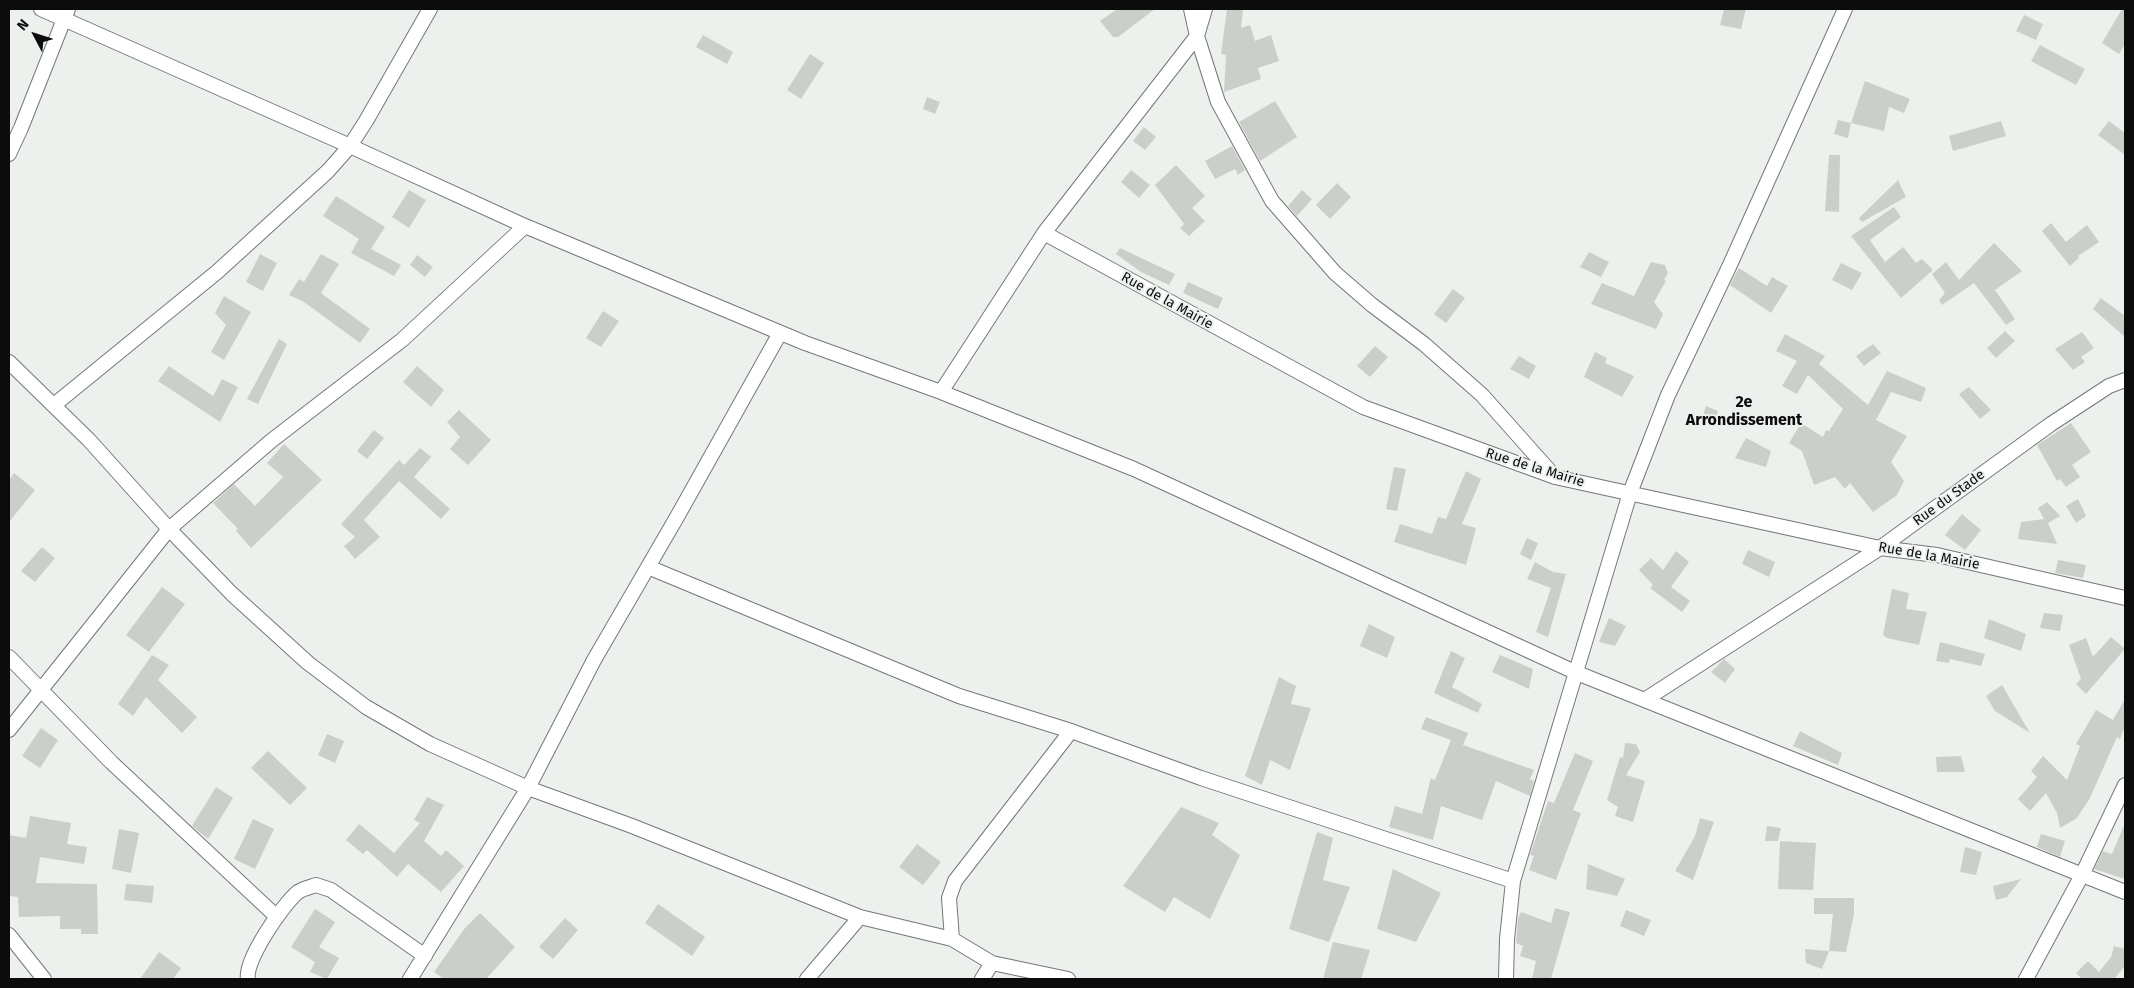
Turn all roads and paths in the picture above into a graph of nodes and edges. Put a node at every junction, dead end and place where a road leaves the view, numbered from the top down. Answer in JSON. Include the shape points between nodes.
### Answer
{"nodes":[{"id":1,"x":41,"y":9,"type":"edge"},
{"id":2,"x":430,"y":9,"type":"edge"},
{"id":3,"x":1191,"y":9,"type":"edge"},
{"id":4,"x":1205,"y":9,"type":"edge"},
{"id":5,"x":1845,"y":9,"type":"edge"},
{"id":6,"x":65,"y":14,"type":"edge"},
{"id":7,"x":1197,"y":36,"type":"junction"},
{"id":8,"x":350,"y":146,"type":"junction"},
{"id":9,"x":9,"y":154,"type":"edge"},
{"id":10,"x":525,"y":226,"type":"junction"},
{"id":11,"x":1044,"y":234,"type":"junction"},
{"id":12,"x":780,"y":333,"type":"junction"},
{"id":13,"x":9,"y":362,"type":"edge"},
{"id":14,"x":2125,"y":380,"type":"edge"},
{"id":15,"x":941,"y":392,"type":"junction"},
{"id":16,"x":54,"y":405,"type":"junction"},
{"id":17,"x":1555,"y":477,"type":"junction"},
{"id":18,"x":1630,"y":493,"type":"junction"},
{"id":19,"x":168,"y":529,"type":"junction"},
{"id":20,"x":1880,"y":548,"type":"junction"},
{"id":21,"x":648,"y":567,"type":"junction"},
{"id":22,"x":2125,"y":598,"type":"edge"},
{"id":23,"x":9,"y":657,"type":"edge"},
{"id":24,"x":1577,"y":673,"type":"junction"},
{"id":25,"x":40,"y":688,"type":"junction"},
{"id":26,"x":1646,"y":699,"type":"junction"},
{"id":27,"x":9,"y":730,"type":"edge"},
{"id":28,"x":1071,"y":731,"type":"junction"},
{"id":29,"x":2125,"y":785,"type":"edge"},
{"id":30,"x":528,"y":788,"type":"junction"},
{"id":31,"x":2082,"y":875,"type":"junction"},
{"id":32,"x":1513,"y":881,"type":"junction"},
{"id":33,"x":2125,"y":892,"type":"edge"},
{"id":34,"x":277,"y":917,"type":"junction"},
{"id":35,"x":860,"y":918,"type":"junction"},
{"id":36,"x":9,"y":935,"type":"edge"},
{"id":37,"x":952,"y":939,"type":"junction"},
{"id":38,"x":425,"y":956,"type":"junction"},
{"id":39,"x":992,"y":963,"type":"junction"},
{"id":40,"x":44,"y":979,"type":"edge"},
{"id":41,"x":248,"y":979,"type":"edge"},
{"id":42,"x":410,"y":979,"type":"edge"},
{"id":43,"x":807,"y":979,"type":"edge"},
{"id":44,"x":982,"y":979,"type":"edge"},
{"id":45,"x":1068,"y":979,"type":"edge"},
{"id":46,"x":1506,"y":979,"type":"edge"},
{"id":47,"x":2026,"y":979,"type":"edge"}],
"edges":[{"from":1,"to":6,"type":"street"},
{"from":2,"to":8,"type":"street"},
{"from":3,"to":7,"type":"street"},
{"from":4,"to":7,"type":"street"},
{"from":5,"to":18,"type":"street","via":[[1668,395]]},
{"from":6,"to":8,"type":"street"},
{"from":6,"to":9,"type":"street"},
{"from":7,"to":11,"type":"street"},
{"from":7,"to":17,"type":"street","via":[[1218,102],[1272,201],[1335,273],[1482,395]]},
{"from":8,"to":10,"type":"street"},
{"from":8,"to":16,"type":"street","via":[[328,171],[217,272]]},
{"from":10,"to":12,"type":"street"},
{"from":10,"to":19,"type":"street","via":[[402,340],[271,441]]},
{"from":11,"to":15,"type":"street"},
{"from":11,"to":17,"type":"street","name":"Rue de la Mairie","via":[[1363,407]]},
{"from":12,"to":15,"type":"street"},
{"from":12,"to":21,"type":"street"},
{"from":13,"to":16,"type":"street"},
{"from":14,"to":20,"type":"street","name":"Rue du Stade","via":[[2109,386],[2051,424]]},
{"from":15,"to":24,"type":"street","via":[[1134,469]]},
{"from":16,"to":19,"type":"street"},
{"from":17,"to":18,"type":"street","name":"Rue de la Mairie"},
{"from":18,"to":20,"type":"street","name":"Rue de la Mairie"},
{"from":18,"to":24,"type":"street"},
{"from":19,"to":25,"type":"street"},
{"from":19,"to":30,"type":"street","via":[[232,594],[308,663],[366,707],[430,744]]},
{"from":20,"to":22,"type":"street","name":"Rue de la Mairie","via":[[1937,555]]},
{"from":20,"to":26,"type":"street","name":"Rue du Stade"},
{"from":21,"to":28,"type":"street","via":[[959,696]]},
{"from":21,"to":30,"type":"street","via":[[594,660]]},
{"from":23,"to":25,"type":"street"},
{"from":24,"to":26,"type":"street"},
{"from":24,"to":32,"type":"street"},
{"from":25,"to":27,"type":"street"},
{"from":25,"to":34,"type":"street","via":[[111,762]]},
{"from":26,"to":31,"type":"street"},
{"from":28,"to":32,"type":"street","via":[[1201,778]]},
{"from":28,"to":37,"type":"street","via":[[955,881],[949,898]]},
{"from":29,"to":31,"type":"street"},
{"from":30,"to":35,"type":"street","via":[[632,826]]},
{"from":30,"to":38,"type":"street"},
{"from":31,"to":33,"type":"street"},
{"from":31,"to":47,"type":"street"},
{"from":32,"to":46,"type":"street"},
{"from":34,"to":38,"type":"street","via":[[298,892],[316,884],[332,890]]},
{"from":34,"to":41,"type":"street","via":[[251,959]]},
{"from":35,"to":37,"type":"street"},
{"from":35,"to":43,"type":"street"},
{"from":36,"to":40,"type":"street"},
{"from":37,"to":39,"type":"street"},
{"from":38,"to":42,"type":"street"},
{"from":39,"to":44,"type":"street"},
{"from":39,"to":45,"type":"street"}]}
